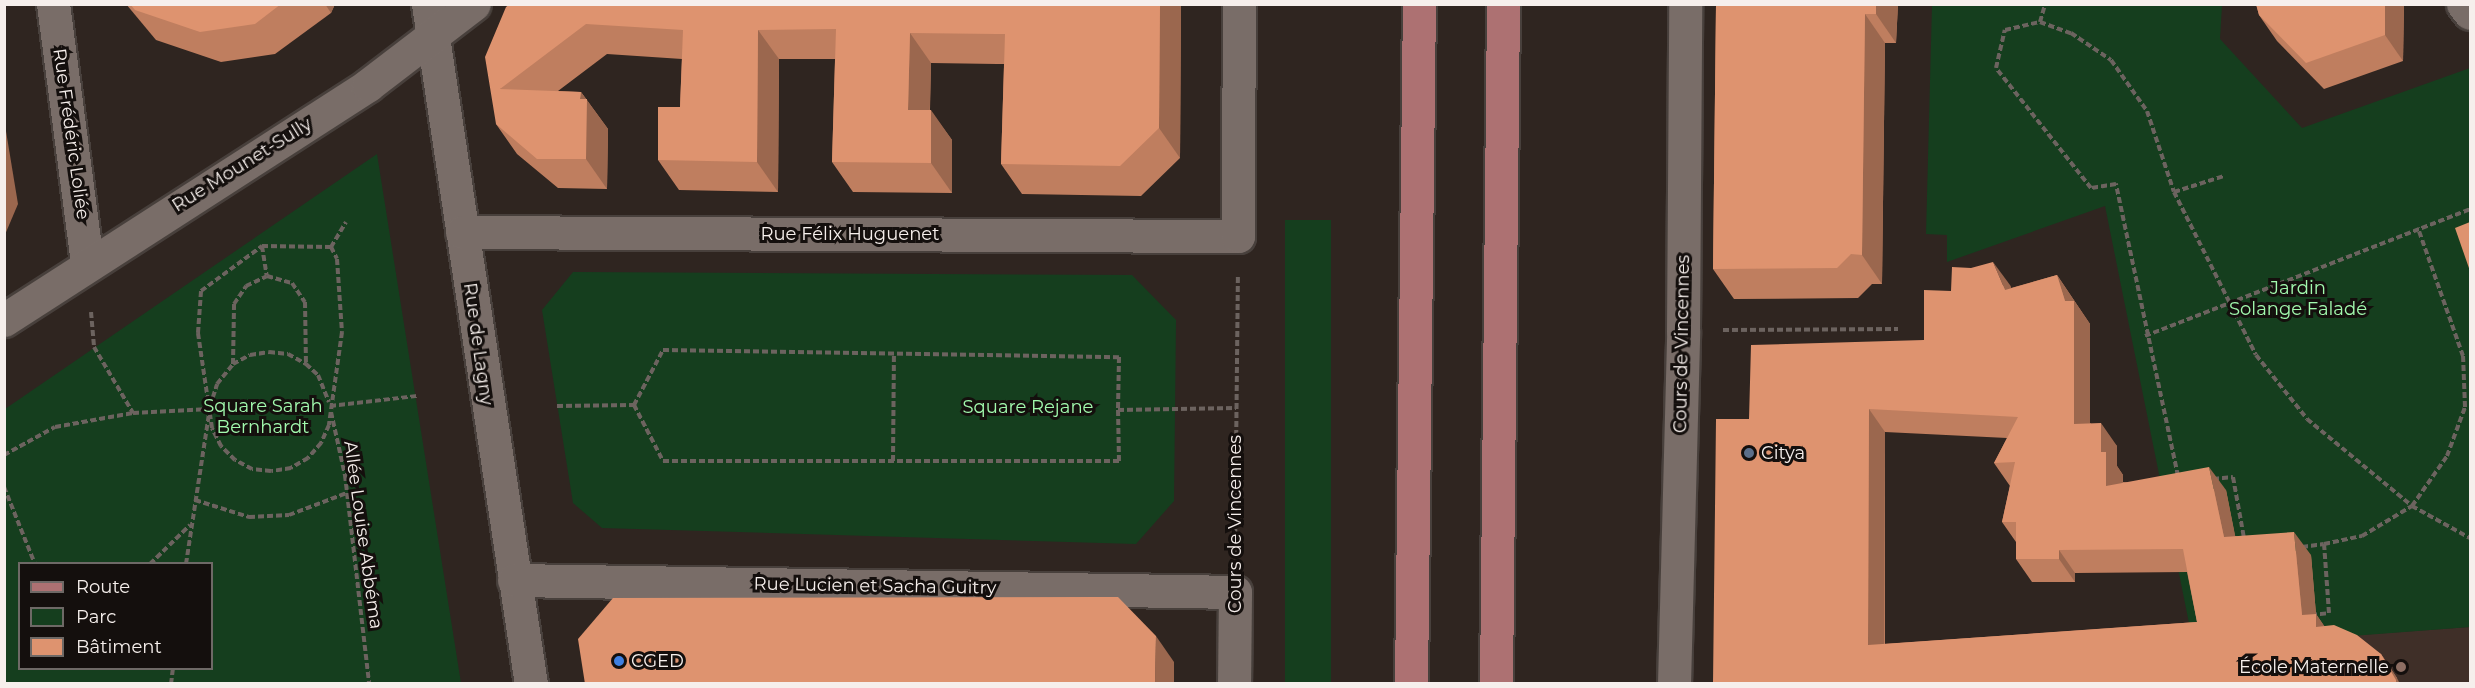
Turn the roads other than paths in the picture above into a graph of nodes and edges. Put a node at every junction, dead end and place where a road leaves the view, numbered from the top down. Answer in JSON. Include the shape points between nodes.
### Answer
{"nodes":[{"id":1,"x":53,"y":4,"type":"edge"},
{"id":2,"x":474,"y":4,"type":"edge"},
{"id":3,"x":1239,"y":4,"type":"edge"},
{"id":4,"x":1419,"y":4,"type":"edge"},
{"id":5,"x":1503,"y":4,"type":"edge"},
{"id":6,"x":1685,"y":4,"type":"edge"},
{"id":7,"x":2463,"y":4,"type":"edge"},
{"id":8,"x":2470,"y":13,"type":"edge"},
{"id":9,"x":430,"y":19,"type":"edge"},
{"id":10,"x":462,"y":232,"type":"junction"},
{"id":11,"x":87,"y":264,"type":"junction"},
{"id":12,"x":4,"y":320,"type":"edge"},
{"id":13,"x":514,"y":580,"type":"junction"},
{"id":14,"x":1235,"y":592,"type":"joint"},
{"id":15,"x":531,"y":684,"type":"edge"},
{"id":16,"x":1234,"y":684,"type":"edge"},
{"id":17,"x":1410,"y":684,"type":"edge"},
{"id":18,"x":1496,"y":684,"type":"edge"},
{"id":19,"x":1674,"y":684,"type":"edge"}],
"edges":[{"from":1,"to":11,"type":"street","name":"Rue Frédéric Loliée"},
{"from":2,"to":9,"type":"street","name":"Rue Mounet-Sully"},
{"from":3,"to":10,"type":"street","name":"Rue Félix Huguenet","via":[[1238,236]]},
{"from":4,"to":17,"type":"main road"},
{"from":5,"to":18,"type":"main road"},
{"from":6,"to":19,"type":"street","name":"Cours de Vincennes","via":[[1683,331]]},
{"from":7,"to":8,"type":"street"},
{"from":9,"to":10,"type":"street","name":"Rue de Lagny"},
{"from":9,"to":11,"type":"street","name":"Rue Mounet-Sully","via":[[368,85]]},
{"from":10,"to":13,"type":"street","name":"Rue de Lagny"},
{"from":11,"to":12,"type":"street","name":"Rue Mounet-Sully"},
{"from":13,"to":14,"type":"street","name":"Rue Lucien et Sacha Guitry"},
{"from":13,"to":15,"type":"street","name":"Rue de Lagny"},
{"from":14,"to":16,"type":"street","name":"Cours de Vincennes"}]}
